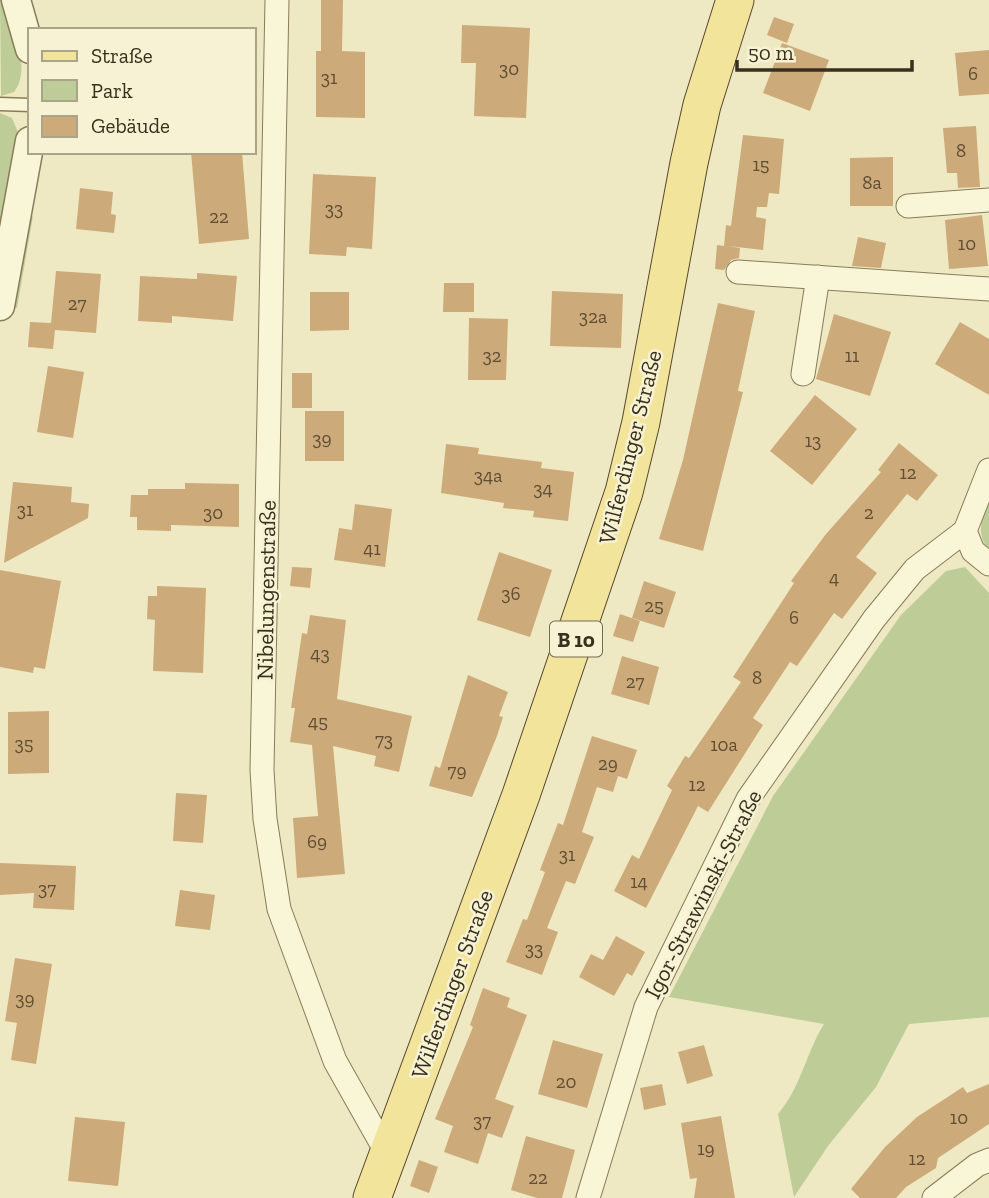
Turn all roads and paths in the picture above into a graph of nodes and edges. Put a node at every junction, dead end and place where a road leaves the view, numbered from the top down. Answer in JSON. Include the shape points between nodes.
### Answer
{"nodes":[{"id":1,"x":16,"y":0,"type":"edge"},
{"id":2,"x":277,"y":0,"type":"edge"},
{"id":3,"x":735,"y":0,"type":"edge"},
{"id":4,"x":28,"y":41,"type":"edge"},
{"id":5,"x":0,"y":104,"type":"edge"},
{"id":6,"x":28,"y":105,"type":"edge"},
{"id":7,"x":28,"y":152,"type":"edge"},
{"id":8,"x":989,"y":200,"type":"edge"},
{"id":9,"x":908,"y":206,"type":"dead end"},
{"id":10,"x":738,"y":272,"type":"dead end"},
{"id":11,"x":818,"y":277,"type":"junction"},
{"id":12,"x":989,"y":289,"type":"edge"},
{"id":13,"x":0,"y":306,"type":"edge"},
{"id":14,"x":803,"y":374,"type":"dead end"},
{"id":15,"x":989,"y":470,"type":"edge"},
{"id":16,"x":965,"y":531,"type":"junction"},
{"id":17,"x":989,"y":564,"type":"edge"},
{"id":18,"x":388,"y":1155,"type":"junction"},
{"id":19,"x":989,"y":1160,"type":"edge"},
{"id":20,"x":372,"y":1198,"type":"edge"},
{"id":21,"x":588,"y":1198,"type":"edge"},
{"id":22,"x":934,"y":1198,"type":"edge"}],
"edges":[{"from":1,"to":4,"type":"street"},
{"from":2,"to":18,"type":"street","name":"Nibelungenstraße","via":[[262,770],[271,869],[279,909],[335,1061]]},
{"from":3,"to":18,"type":"main road","name":"Wilferdinger Straße","number":"B 10","via":[[697,128],[624,492],[525,784]]},
{"from":5,"to":6,"type":"lane"},
{"from":7,"to":13,"type":"street"},
{"from":8,"to":9,"type":"street"},
{"from":10,"to":11,"type":"street"},
{"from":11,"to":12,"type":"street"},
{"from":11,"to":14,"type":"street"},
{"from":15,"to":16,"type":"street"},
{"from":16,"to":17,"type":"street","via":[[973,551]]},
{"from":16,"to":21,"type":"street","name":"Igor-Strawinski-Straße","via":[[915,569],[874,619],[748,799],[646,1007]]},
{"from":18,"to":20,"type":"main road","name":"Wilferdinger Straße","number":"B 10"},
{"from":19,"to":22,"type":"street"}]}
